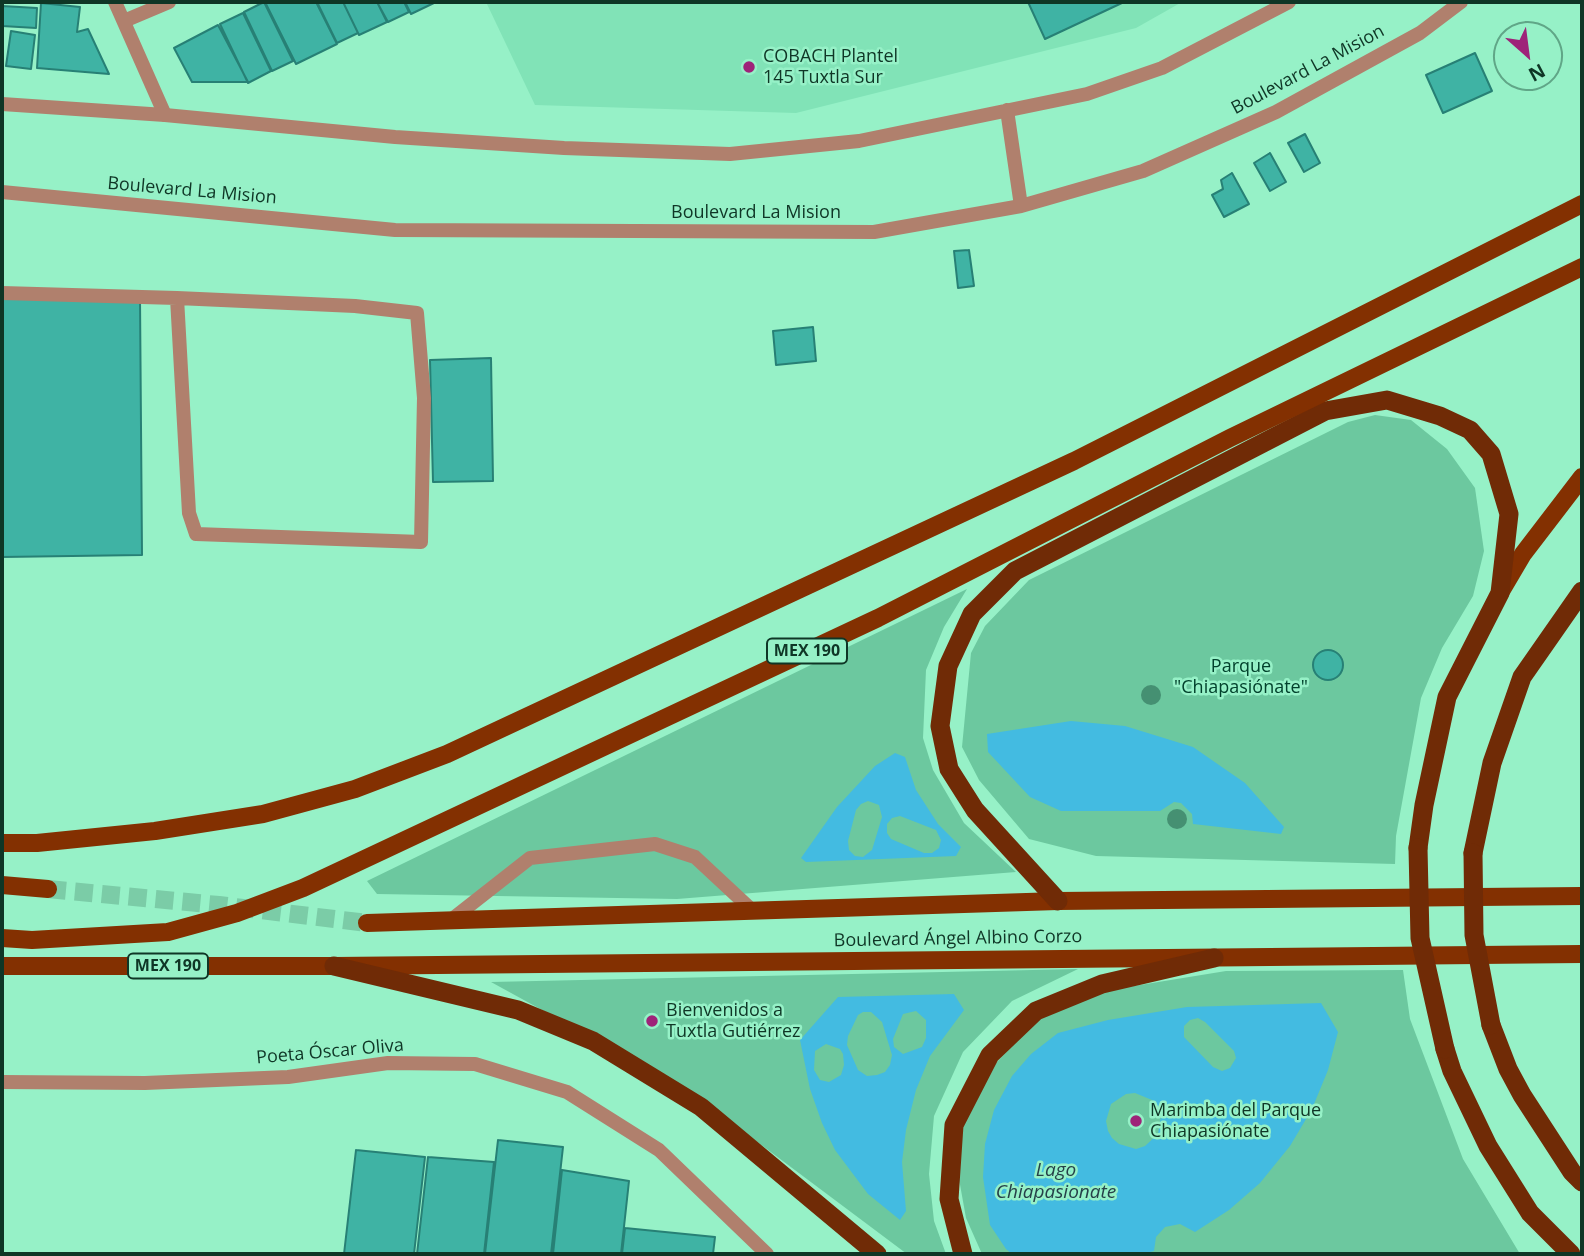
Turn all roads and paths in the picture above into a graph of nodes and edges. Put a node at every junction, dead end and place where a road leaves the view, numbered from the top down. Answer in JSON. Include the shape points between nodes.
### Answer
{"nodes":[{"id":1,"x":116,"y":2,"type":"edge"},
{"id":2,"x":169,"y":2,"type":"edge"},
{"id":3,"x":1289,"y":2,"type":"edge"},
{"id":4,"x":1461,"y":2,"type":"edge"},
{"id":5,"x":124,"y":21,"type":"junction"},
{"id":6,"x":2,"y":104,"type":"edge"},
{"id":7,"x":1007,"y":110,"type":"junction"},
{"id":8,"x":165,"y":115,"type":"junction"},
{"id":9,"x":2,"y":192,"type":"edge"},
{"id":10,"x":1582,"y":204,"type":"edge"},
{"id":11,"x":1021,"y":206,"type":"junction"},
{"id":12,"x":1582,"y":267,"type":"edge"},
{"id":13,"x":2,"y":293,"type":"edge"},
{"id":14,"x":177,"y":298,"type":"junction"},
{"id":15,"x":1582,"y":477,"type":"edge"},
{"id":16,"x":1582,"y":591,"type":"edge"},
{"id":17,"x":1500,"y":593,"type":"junction"},
{"id":18,"x":2,"y":843,"type":"edge"},
{"id":19,"x":2,"y":885,"type":"edge"},
{"id":20,"x":48,"y":889,"type":"tunnel mouth"},
{"id":21,"x":1582,"y":895,"type":"edge"},
{"id":22,"x":1058,"y":901,"type":"junction"},
{"id":23,"x":753,"y":911,"type":"junction"},
{"id":24,"x":451,"y":920,"type":"junction"},
{"id":25,"x":367,"y":923,"type":"tunnel mouth"},
{"id":26,"x":2,"y":938,"type":"edge"},
{"id":27,"x":1582,"y":954,"type":"edge"},
{"id":28,"x":1214,"y":958,"type":"junction"},
{"id":29,"x":2,"y":966,"type":"edge"},
{"id":30,"x":334,"y":966,"type":"junction"},
{"id":31,"x":2,"y":1082,"type":"edge"},
{"id":32,"x":1582,"y":1182,"type":"edge"},
{"id":33,"x":1530,"y":1213,"type":"junction"},
{"id":34,"x":767,"y":1254,"type":"edge"},
{"id":35,"x":877,"y":1254,"type":"edge"},
{"id":36,"x":963,"y":1254,"type":"edge"},
{"id":37,"x":1560,"y":1254,"type":"edge"},
{"id":38,"x":1571,"y":1254,"type":"edge"}],
"edges":[{"from":1,"to":5,"type":"street"},
{"from":2,"to":5,"type":"street"},
{"from":3,"to":7,"type":"street","via":[[1162,68],[1087,94]]},
{"from":4,"to":11,"type":"street","name":"Boulevard La Mision","via":[[1420,33],[1276,112],[1143,171]]},
{"from":5,"to":8,"type":"street"},
{"from":6,"to":8,"type":"street"},
{"from":7,"to":8,"type":"street","via":[[859,141],[730,154],[396,137]]},
{"from":7,"to":11,"type":"street"},
{"from":9,"to":11,"type":"street","name":"Boulevard La Mision","via":[[395,230],[874,232]]},
{"from":10,"to":18,"type":"main road","via":[[1074,461],[447,754],[355,789],[263,814],[155,831]]},
{"from":12,"to":26,"type":"main road","number":"MEX 190","bridge":true,"via":[[1230,438],[878,618],[303,888],[168,932]]},
{"from":13,"to":14,"type":"street"},
{"from":14,"to":14,"type":"street","via":[[417,313],[424,398],[421,542],[195,534],[189,513]]},
{"from":15,"to":17,"type":"main road","via":[[1523,554]]},
{"from":16,"to":32,"type":"highway","bridge":true,"via":[[1522,677],[1492,764],[1473,853],[1474,935],[1491,1025],[1522,1095]]},
{"from":17,"to":22,"type":"highway","via":[[1509,514],[1491,454],[1470,430],[1387,400],[1325,411],[1015,571],[972,614],[948,666],[940,726],[949,769],[975,810]]},
{"from":17,"to":33,"type":"highway","bridge":true,"via":[[1447,697],[1418,848],[1420,938],[1452,1071],[1488,1146]]},
{"from":19,"to":20,"type":"main road"},
{"from":21,"to":22,"type":"main road","name":"Boulevard Ángel Albino Corzo"},
{"from":22,"to":23,"type":"main road","name":"Boulevard Ángel Albino Corzo"},
{"from":23,"to":24,"type":"main road","name":"Boulevard Ángel Albino Corzo"},
{"from":23,"to":24,"type":"street","via":[[695,857],[655,844],[530,858]]},
{"from":24,"to":25,"type":"main road","name":"Boulevard Ángel Albino Corzo"},
{"from":27,"to":28,"type":"main road","name":"Boulevard Ángel Albino Corzo","number":"MEX 190"},
{"from":28,"to":30,"type":"main road","name":"Boulevard Ángel Albino Corzo","number":"MEX 190"},
{"from":28,"to":36,"type":"highway","via":[[1102,984],[1036,1011],[990,1055],[954,1125],[949,1199]]},
{"from":29,"to":30,"type":"main road","number":"MEX 190"},
{"from":30,"to":35,"type":"highway","via":[[518,1010],[593,1041],[701,1107]]},
{"from":31,"to":34,"type":"street","name":"Poeta Óscar Oliva","via":[[145,1083],[288,1077],[388,1063],[475,1064],[567,1092],[659,1150]]},
{"from":33,"to":37,"type":"highway"},
{"from":33,"to":38,"type":"highway"}]}
